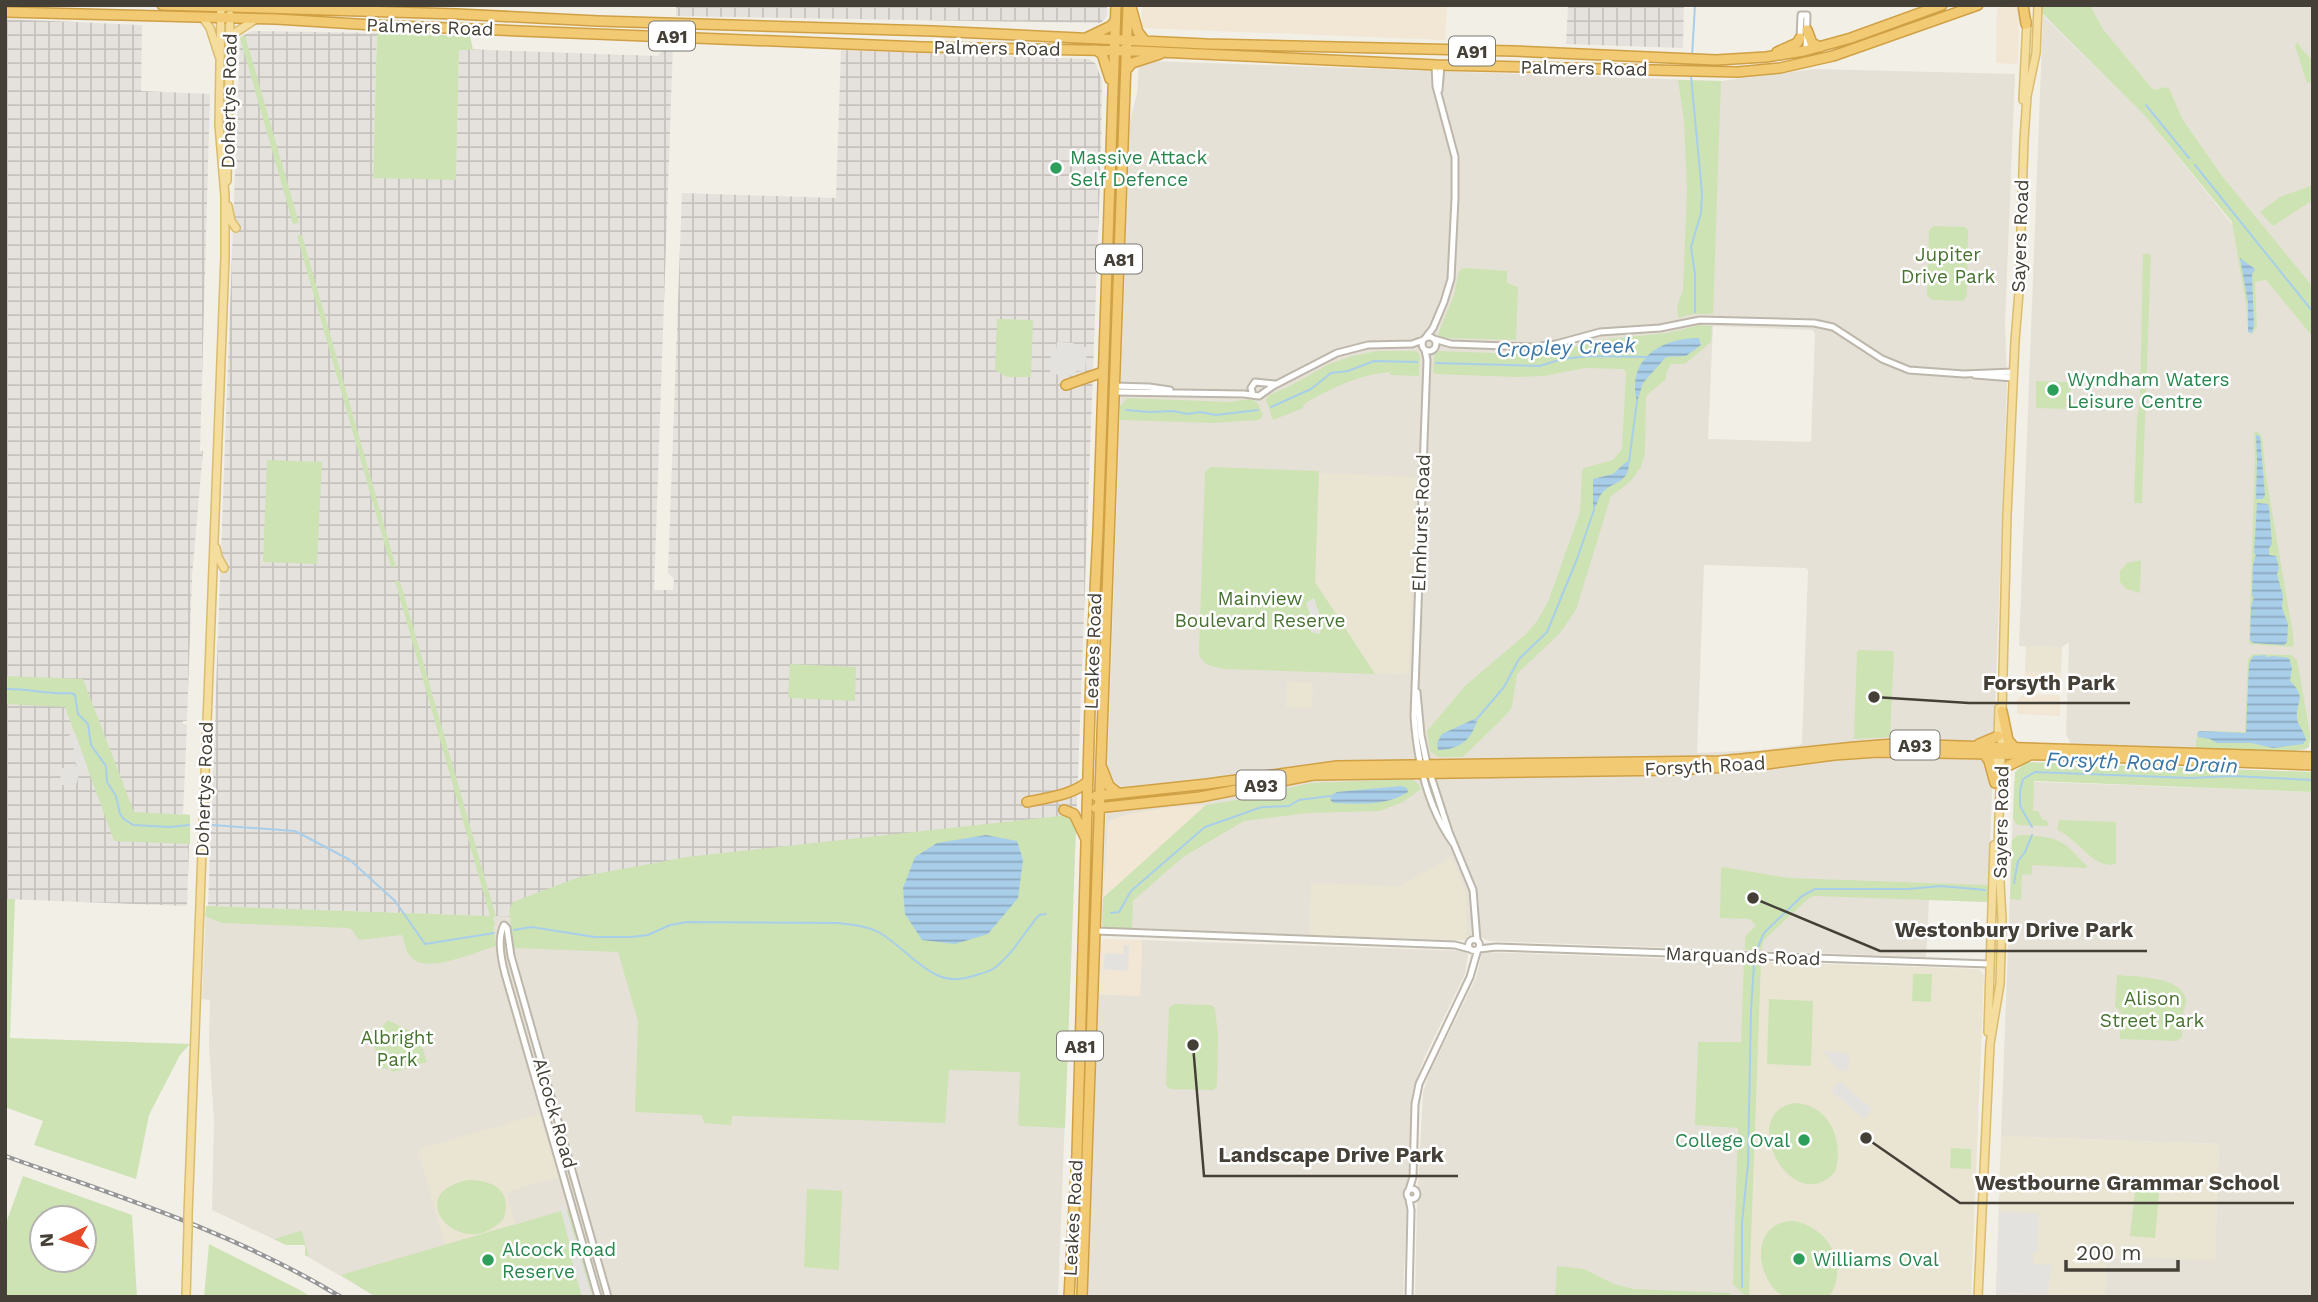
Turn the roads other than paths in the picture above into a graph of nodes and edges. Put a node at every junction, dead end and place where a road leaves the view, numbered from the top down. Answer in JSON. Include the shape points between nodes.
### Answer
{"nodes":[{"id":1,"x":162,"y":5,"type":"edge"},
{"id":2,"x":1116,"y":5,"type":"edge"},
{"id":3,"x":1129,"y":5,"type":"edge"},
{"id":4,"x":1942,"y":5,"type":"edge"},
{"id":5,"x":1978,"y":5,"type":"edge"},
{"id":6,"x":2025,"y":5,"type":"edge"},
{"id":7,"x":2038,"y":5,"type":"edge"},
{"id":8,"x":188,"y":6,"type":"edge"},
{"id":9,"x":226,"y":7,"type":"edge"},
{"id":10,"x":251,"y":7,"type":"edge"},
{"id":11,"x":5,"y":12,"type":"edge"},
{"id":12,"x":203,"y":18,"type":"junction"},
{"id":13,"x":226,"y":19,"type":"junction"},
{"id":14,"x":257,"y":19,"type":"junction"},
{"id":15,"x":1115,"y":21,"type":"junction"},
{"id":16,"x":2026,"y":24,"type":"joint"},
{"id":17,"x":696,"y":25,"type":"junction"},
{"id":18,"x":1804,"y":34,"type":"junction"},
{"id":19,"x":230,"y":36,"type":"junction"},
{"id":20,"x":694,"y":36,"type":"junction"},
{"id":21,"x":1083,"y":39,"type":"junction"},
{"id":22,"x":1115,"y":40,"type":"junction"},
{"id":23,"x":1127,"y":40,"type":"junction"},
{"id":24,"x":1145,"y":41,"type":"junction"},
{"id":25,"x":1820,"y":47,"type":"junction"},
{"id":26,"x":1096,"y":50,"type":"junction"},
{"id":27,"x":1115,"y":50,"type":"junction"},
{"id":28,"x":1126,"y":51,"type":"junction"},
{"id":29,"x":1438,"y":51,"type":"junction"},
{"id":30,"x":1803,"y":51,"type":"junction"},
{"id":31,"x":1168,"y":52,"type":"junction"},
{"id":32,"x":1766,"y":57,"type":"junction"},
{"id":33,"x":1805,"y":63,"type":"junction"},
{"id":34,"x":221,"y":64,"type":"junction"},
{"id":35,"x":1438,"y":65,"type":"junction"},
{"id":36,"x":1126,"y":70,"type":"junction"},
{"id":37,"x":1113,"y":91,"type":"junction"},
{"id":38,"x":227,"y":184,"type":"junction"},
{"id":39,"x":2020,"y":190,"type":"junction"},
{"id":40,"x":225,"y":196,"type":"junction"},
{"id":41,"x":236,"y":228,"type":"dead end"},
{"id":42,"x":1429,"y":338,"type":"junction"},
{"id":43,"x":1412,"y":344,"type":"junction"},
{"id":44,"x":1451,"y":344,"type":"junction"},
{"id":45,"x":1424,"y":349,"type":"junction"},
{"id":46,"x":1433,"y":350,"type":"junction"},
{"id":47,"x":1427,"y":360,"type":"junction"},
{"id":48,"x":1103,"y":372,"type":"junction"},
{"id":49,"x":2011,"y":375,"type":"junction"},
{"id":50,"x":1262,"y":383,"type":"junction"},
{"id":51,"x":1066,"y":384,"type":"dead end"},
{"id":52,"x":1277,"y":384,"type":"junction"},
{"id":53,"x":1252,"y":385,"type":"junction"},
{"id":54,"x":1102,"y":389,"type":"junction"},
{"id":55,"x":1114,"y":389,"type":"junction"},
{"id":56,"x":1265,"y":392,"type":"junction"},
{"id":57,"x":1239,"y":394,"type":"junction"},
{"id":58,"x":1253,"y":395,"type":"junction"},
{"id":59,"x":215,"y":491,"type":"junction"},
{"id":60,"x":2007,"y":515,"type":"junction"},
{"id":61,"x":224,"y":568,"type":"dead end"},
{"id":62,"x":1105,"y":659,"type":"junction"},
{"id":63,"x":1091,"y":672,"type":"junction"},
{"id":64,"x":2002,"y":712,"type":"junction"},
{"id":65,"x":1998,"y":736,"type":"junction"},
{"id":66,"x":1964,"y":747,"type":"junction"},
{"id":67,"x":2014,"y":747,"type":"junction"},
{"id":68,"x":1897,"y":748,"type":"junction"},
{"id":69,"x":2000,"y":751,"type":"junction"},
{"id":70,"x":2313,"y":751,"type":"edge"},
{"id":71,"x":2031,"y":754,"type":"junction"},
{"id":72,"x":1985,"y":755,"type":"junction"},
{"id":73,"x":2271,"y":757,"type":"junction"},
{"id":74,"x":2313,"y":757,"type":"edge"},
{"id":75,"x":1100,"y":760,"type":"junction"},
{"id":76,"x":2313,"y":765,"type":"edge"},
{"id":77,"x":1425,"y":768,"type":"junction"},
{"id":78,"x":2002,"y":769,"type":"junction"},
{"id":79,"x":1088,"y":781,"type":"junction"},
{"id":80,"x":1996,"y":783,"type":"junction"},
{"id":81,"x":1120,"y":793,"type":"junction"},
{"id":82,"x":1099,"y":795,"type":"junction"},
{"id":83,"x":1087,"y":797,"type":"junction"},
{"id":84,"x":1027,"y":802,"type":"dead end"},
{"id":85,"x":1133,"y":804,"type":"junction"},
{"id":86,"x":1099,"y":807,"type":"junction"},
{"id":87,"x":1087,"y":808,"type":"junction"},
{"id":88,"x":1065,"y":810,"type":"dead end"},
{"id":89,"x":1099,"y":820,"type":"junction"},
{"id":90,"x":1998,"y":827,"type":"junction"},
{"id":91,"x":1086,"y":838,"type":"junction"},
{"id":92,"x":1096,"y":932,"type":"junction"},
{"id":93,"x":1476,"y":944,"type":"junction"},
{"id":94,"x":1455,"y":945,"type":"junction"},
{"id":95,"x":1470,"y":949,"type":"junction"},
{"id":96,"x":1473,"y":963,"type":"junction"},
{"id":97,"x":1990,"y":964,"type":"junction"},
{"id":98,"x":2001,"y":965,"type":"junction"},
{"id":99,"x":1990,"y":1044,"type":"junction"},
{"id":100,"x":1986,"y":1076,"type":"junction"},
{"id":101,"x":1982,"y":1212,"type":"junction"},
{"id":102,"x":186,"y":1297,"type":"edge"},
{"id":103,"x":598,"y":1297,"type":"edge"},
{"id":104,"x":608,"y":1297,"type":"edge"},
{"id":105,"x":1069,"y":1297,"type":"edge"},
{"id":106,"x":1082,"y":1297,"type":"edge"},
{"id":107,"x":1409,"y":1297,"type":"edge"},
{"id":108,"x":1978,"y":1297,"type":"edge"}],
"edges":[{"from":1,"to":8,"type":"highway","name":"Palmers Road","number":"A91"},
{"from":2,"to":15,"type":"highway","name":"Leakes Road","number":"A81"},
{"from":3,"to":23,"type":"highway","name":"Leakes Road","number":"A81"},
{"from":3,"to":24,"type":"highway"},
{"from":4,"to":25,"type":"highway","name":"Palmers Road","number":"A91"},
{"from":5,"to":33,"type":"highway","name":"Palmers Road","number":"A91"},
{"from":6,"to":16,"type":"highway"},
{"from":7,"to":39,"type":"main road","name":"Sayers Road"},
{"from":8,"to":9,"type":"highway","name":"Palmers Road","number":"A91"},
{"from":9,"to":10,"type":"highway","name":"Palmers Road","number":"A91"},
{"from":9,"to":13,"type":"main road","name":"Dohertys Road"},
{"from":10,"to":17,"type":"highway","name":"Palmers Road","number":"A91"},
{"from":11,"to":12,"type":"highway","name":"Palmers Road","number":"A91"},
{"from":12,"to":13,"type":"highway","name":"Palmers Road","number":"A91"},
{"from":12,"to":34,"type":"main road"},
{"from":13,"to":14,"type":"highway","name":"Palmers Road","number":"A91"},
{"from":13,"to":19,"type":"main road","name":"Dohertys Road"},
{"from":13,"to":34,"type":"main road","name":"Dohertys Road"},
{"from":14,"to":19,"type":"main road"},
{"from":14,"to":20,"type":"highway","name":"Palmers Road","number":"A91"},
{"from":15,"to":21,"type":"highway"},
{"from":15,"to":22,"type":"highway","name":"Leakes Road","number":"A81"},
{"from":16,"to":39,"type":"main road","name":"Sayers Road"},
{"from":17,"to":20,"type":"highway"},
{"from":17,"to":21,"type":"highway","name":"Palmers Road","number":"A91"},
{"from":18,"to":25,"type":"highway"},
{"from":18,"to":30,"type":"street"},
{"from":18,"to":30,"type":"street"},
{"from":18,"to":32,"type":"highway","via":[[1797,43]]},
{"from":19,"to":38,"type":"main road","name":"Dohertys Road"},
{"from":20,"to":26,"type":"highway","name":"Palmers Road","number":"A91"},
{"from":21,"to":22,"type":"highway","name":"Palmers Road","number":"A91"},
{"from":22,"to":23,"type":"highway","name":"Palmers Road","number":"A91"},
{"from":22,"to":27,"type":"highway","name":"Leakes Road","number":"A81"},
{"from":23,"to":24,"type":"highway","name":"Palmers Road","number":"A91"},
{"from":23,"to":28,"type":"highway","name":"Leakes Road","number":"A81"},
{"from":24,"to":29,"type":"highway","name":"Palmers Road","number":"A91"},
{"from":25,"to":30,"type":"highway","name":"Palmers Road","number":"A91"},
{"from":26,"to":27,"type":"highway","name":"Palmers Road","number":"A91"},
{"from":26,"to":37,"type":"highway","via":[[1102,54]]},
{"from":27,"to":28,"type":"highway","name":"Palmers Road","number":"A91"},
{"from":27,"to":37,"type":"highway","name":"Leakes Road","number":"A81"},
{"from":28,"to":31,"type":"highway","name":"Palmers Road","number":"A91"},
{"from":28,"to":36,"type":"highway","name":"Leakes Road","number":"A81"},
{"from":29,"to":32,"type":"highway","name":"Palmers Road","number":"A91","via":[[1716,60]]},
{"from":29,"to":35,"type":"highway"},
{"from":30,"to":32,"type":"highway","name":"Palmers Road","number":"A91"},
{"from":30,"to":33,"type":"highway"},
{"from":31,"to":35,"type":"highway","name":"Palmers Road","number":"A91"},
{"from":31,"to":36,"type":"highway","via":[[1132,63]]},
{"from":33,"to":35,"type":"highway","name":"Palmers Road","number":"A91","via":[[1716,72]]},
{"from":34,"to":40,"type":"main road","name":"Dohertys Road","via":[[219,125]]},
{"from":35,"to":42,"type":"street","via":[[1439,97],[1455,157],[1455,191],[1452,272]]},
{"from":36,"to":55,"type":"highway","name":"Leakes Road","number":"A81"},
{"from":37,"to":48,"type":"highway","name":"Leakes Road","number":"A81"},
{"from":38,"to":40,"type":"main road","name":"Dohertys Road"},
{"from":38,"to":41,"type":"main road","via":[[228,211]]},
{"from":39,"to":49,"type":"main road","name":"Sayers Road"},
{"from":40,"to":59,"type":"main road","name":"Dohertys Road"},
{"from":42,"to":43,"type":"street"},
{"from":42,"to":44,"type":"street"},
{"from":42,"to":45,"type":"street","name":"Elmhurst Road"},
{"from":42,"to":46,"type":"street","via":[[1436,344]]},
{"from":43,"to":45,"type":"street"},
{"from":43,"to":52,"type":"street","via":[[1368,345],[1337,353]]},
{"from":44,"to":46,"type":"street"},
{"from":44,"to":49,"type":"street","via":[[1533,347],[1600,332],[1700,320],[1814,323],[1833,327],[1903,368]]},
{"from":45,"to":46,"type":"street"},
{"from":45,"to":47,"type":"street","name":"Elmhurst Road"},
{"from":46,"to":47,"type":"street","name":"Elmhurst Road"},
{"from":47,"to":77,"type":"street","name":"Elmhurst Road","via":[[1413,697],[1415,735]]},
{"from":48,"to":51,"type":"highway"},
{"from":48,"to":54,"type":"highway","name":"Leakes Road","number":"A81"},
{"from":49,"to":60,"type":"main road","name":"Sayers Road"},
{"from":50,"to":52,"type":"street"},
{"from":50,"to":53,"type":"street"},
{"from":50,"to":56,"type":"street"},
{"from":52,"to":56,"type":"street"},
{"from":53,"to":57,"type":"street"},
{"from":53,"to":58,"type":"street"},
{"from":54,"to":55,"type":"highway"},
{"from":54,"to":63,"type":"highway","name":"Leakes Road","number":"A81"},
{"from":55,"to":57,"type":"street"},
{"from":55,"to":62,"type":"highway","name":"Leakes Road","number":"A81"},
{"from":56,"to":58,"type":"street"},
{"from":57,"to":58,"type":"street"},
{"from":59,"to":61,"type":"main road","via":[[216,548]]},
{"from":59,"to":102,"type":"main road","name":"Dohertys Road","bridge":true},
{"from":60,"to":64,"type":"main road","name":"Sayers Road"},
{"from":60,"to":65,"type":"main road","name":"Sayers Road"},
{"from":62,"to":63,"type":"highway"},
{"from":62,"to":75,"type":"highway","name":"Leakes Road","number":"A81"},
{"from":63,"to":79,"type":"highway","name":"Leakes Road","number":"A81"},
{"from":64,"to":67,"type":"highway"},
{"from":64,"to":69,"type":"main road","name":"Sayers Road"},
{"from":65,"to":66,"type":"highway"},
{"from":65,"to":69,"type":"main road","name":"Sayers Road"},
{"from":66,"to":68,"type":"highway","name":"Forsyth Road","number":"A93"},
{"from":66,"to":69,"type":"highway","name":"Forsyth Road","number":"A93"},
{"from":67,"to":69,"type":"highway","name":"Forsyth Road","number":"A93"},
{"from":67,"to":73,"type":"highway","name":"Forsyth Road","number":"A93"},
{"from":68,"to":72,"type":"highway","name":"Forsyth Road","number":"A93"},
{"from":68,"to":77,"type":"highway","name":"Forsyth Road","number":"A93","via":[[1676,766]]},
{"from":69,"to":71,"type":"highway","name":"Forsyth Road","number":"A93"},
{"from":69,"to":72,"type":"highway","name":"Forsyth Road","number":"A93"},
{"from":69,"to":78,"type":"main road","name":"Sayers Road"},
{"from":69,"to":80,"type":"main road","name":"Sayers Road"},
{"from":70,"to":73,"type":"highway"},
{"from":71,"to":76,"type":"highway","name":"Forsyth Road","number":"A93"},
{"from":71,"to":78,"type":"highway"},
{"from":72,"to":80,"type":"highway"},
{"from":73,"to":74,"type":"highway","name":"Forsyth Road","number":"A93"},
{"from":75,"to":81,"type":"highway","via":[[1109,786]]},
{"from":75,"to":82,"type":"highway","name":"Leakes Road","number":"A81"},
{"from":77,"to":81,"type":"highway","name":"Forsyth Road","number":"A93","via":[[1312,768]]},
{"from":77,"to":85,"type":"highway","name":"Forsyth Road","number":"A93","via":[[1313,775],[1200,797]]},
{"from":77,"to":93,"type":"street","name":"Elmhurst Road","via":[[1439,821],[1471,885]]},
{"from":78,"to":90,"type":"main road","name":"Sayers Road"},
{"from":79,"to":83,"type":"highway","name":"Leakes Road","number":"A81"},
{"from":79,"to":84,"type":"highway"},
{"from":80,"to":90,"type":"main road","name":"Sayers Road"},
{"from":81,"to":82,"type":"highway","name":"Forsyth Road","number":"A93"},
{"from":82,"to":83,"type":"highway","number":"A93"},
{"from":82,"to":86,"type":"highway","name":"Leakes Road","number":"A81"},
{"from":83,"to":87,"type":"highway","name":"Leakes Road","number":"A81"},
{"from":85,"to":86,"type":"highway","name":"Forsyth Road","number":"A93"},
{"from":85,"to":89,"type":"highway"},
{"from":86,"to":87,"type":"highway","number":"A93"},
{"from":86,"to":89,"type":"highway","name":"Leakes Road","number":"A81"},
{"from":87,"to":91,"type":"highway","name":"Leakes Road","number":"A81"},
{"from":88,"to":91,"type":"highway","via":[[1074,814]]},
{"from":89,"to":92,"type":"highway","name":"Leakes Road","number":"A81"},
{"from":90,"to":97,"type":"main road","name":"Sayers Road"},
{"from":90,"to":98,"type":"main road","name":"Sayers Road"},
{"from":91,"to":105,"type":"highway","name":"Leakes Road","number":"A81"},
{"from":92,"to":94,"type":"street","name":"Marquands Road"},
{"from":92,"to":106,"type":"highway","name":"Leakes Road","number":"A81"},
{"from":93,"to":94,"type":"street","name":"Marquands Road"},
{"from":93,"to":95,"type":"street"},
{"from":93,"to":96,"type":"street"},
{"from":93,"to":97,"type":"street","name":"Marquands Road"},
{"from":94,"to":95,"type":"street","name":"Marquands Road"},
{"from":95,"to":96,"type":"street"},
{"from":96,"to":107,"type":"street","via":[[1419,1084],[1415,1104],[1413,1190],[1407,1194],[1412,1199]]},
{"from":97,"to":98,"type":"main road"},
{"from":97,"to":100,"type":"main road","name":"Sayers Road"},
{"from":98,"to":99,"type":"main road","name":"Sayers Road"},
{"from":99,"to":100,"type":"main road"},
{"from":99,"to":101,"type":"main road","name":"Sayers Road"},
{"from":100,"to":101,"type":"main road","name":"Sayers Road"},
{"from":101,"to":108,"type":"main road","name":"Sayers Road"},
{"from":103,"to":104,"type":"street","name":"Alcock Road","via":[[505,974],[504,929]]}]}
